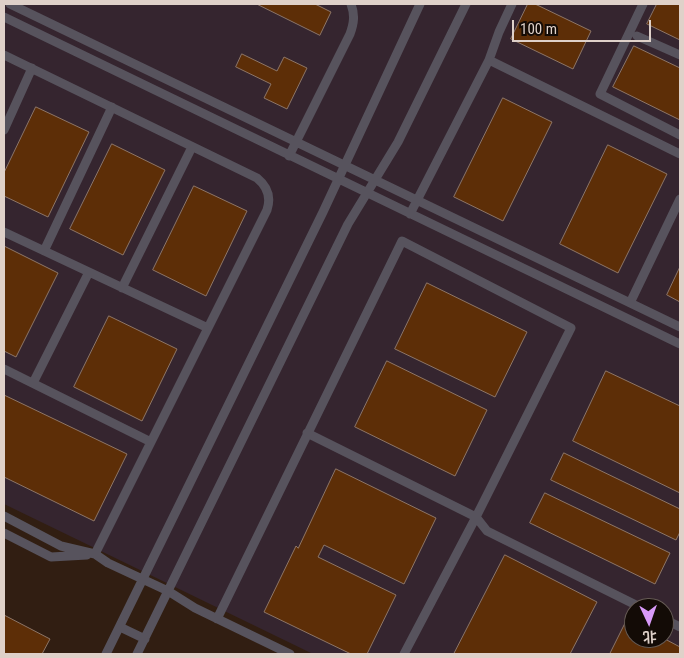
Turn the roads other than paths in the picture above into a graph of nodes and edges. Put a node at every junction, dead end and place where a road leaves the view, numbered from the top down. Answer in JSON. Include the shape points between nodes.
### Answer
{"nodes":[{"id":1,"x":10,"y":4,"type":"edge"},
{"id":2,"x":352,"y":4,"type":"edge"},
{"id":3,"x":420,"y":4,"type":"edge"},
{"id":4,"x":466,"y":4,"type":"edge"},
{"id":5,"x":512,"y":4,"type":"edge"},
{"id":6,"x":643,"y":4,"type":"edge"},
{"id":7,"x":4,"y":18,"type":"edge"},
{"id":8,"x":637,"y":36,"type":"dead end"},
{"id":9,"x":4,"y":55,"type":"edge"},
{"id":10,"x":680,"y":55,"type":"edge"},
{"id":11,"x":489,"y":60,"type":"junction"},
{"id":12,"x":32,"y":68,"type":"junction"},
{"id":13,"x":112,"y":107,"type":"junction"},
{"id":14,"x":4,"y":130,"type":"edge"},
{"id":15,"x":680,"y":135,"type":"edge"},
{"id":16,"x":296,"y":142,"type":"junction"},
{"id":17,"x":192,"y":147,"type":"junction"},
{"id":18,"x":680,"y":154,"type":"edge"},
{"id":19,"x":289,"y":156,"type":"junction"},
{"id":20,"x":345,"y":166,"type":"junction"},
{"id":21,"x":338,"y":180,"type":"junction"},
{"id":22,"x":375,"y":180,"type":"junction"},
{"id":23,"x":367,"y":193,"type":"junction"},
{"id":24,"x":680,"y":199,"type":"edge"},
{"id":25,"x":417,"y":201,"type":"junction"},
{"id":26,"x":410,"y":214,"type":"junction"},
{"id":27,"x":4,"y":232,"type":"edge"},
{"id":28,"x":44,"y":252,"type":"junction"},
{"id":29,"x":88,"y":272,"type":"junction"},
{"id":30,"x":122,"y":288,"type":"junction"},
{"id":31,"x":630,"y":303,"type":"junction"},
{"id":32,"x":680,"y":327,"type":"edge"},
{"id":33,"x":208,"y":328,"type":"junction"},
{"id":34,"x":680,"y":344,"type":"edge"},
{"id":35,"x":4,"y":369,"type":"edge"},
{"id":36,"x":33,"y":383,"type":"junction"},
{"id":37,"x":308,"y":434,"type":"junction"},
{"id":38,"x":151,"y":442,"type":"junction"},
{"id":39,"x":4,"y":516,"type":"edge"},
{"id":40,"x":476,"y":517,"type":"junction"},
{"id":41,"x":4,"y":533,"type":"edge"},
{"id":42,"x":95,"y":554,"type":"junction"},
{"id":43,"x":143,"y":579,"type":"junction"},
{"id":44,"x":168,"y":591,"type":"junction"},
{"id":45,"x":624,"y":599,"type":"edge"},
{"id":46,"x":217,"y":619,"type":"junction"},
{"id":47,"x":120,"y":627,"type":"junction"},
{"id":48,"x":144,"y":639,"type":"junction"},
{"id":49,"x":106,"y":654,"type":"edge"},
{"id":50,"x":137,"y":654,"type":"edge"},
{"id":51,"x":290,"y":654,"type":"edge"},
{"id":52,"x":404,"y":654,"type":"edge"}],
"edges":[{"from":1,"to":16,"type":"street"},
{"from":2,"to":16,"type":"street","via":[[354,25]]},
{"from":3,"to":20,"type":"street"},
{"from":4,"to":22,"type":"street","via":[[398,142]]},
{"from":5,"to":11,"type":"street"},
{"from":6,"to":15,"type":"street","via":[[600,94]]},
{"from":7,"to":19,"type":"street"},
{"from":8,"to":10,"type":"street"},
{"from":9,"to":12,"type":"street"},
{"from":11,"to":18,"type":"street"},
{"from":11,"to":25,"type":"street"},
{"from":12,"to":13,"type":"street"},
{"from":12,"to":14,"type":"street"},
{"from":13,"to":17,"type":"street"},
{"from":13,"to":28,"type":"street"},
{"from":16,"to":19,"type":"street"},
{"from":16,"to":20,"type":"street"},
{"from":17,"to":30,"type":"street"},
{"from":17,"to":33,"type":"street","via":[[257,178],[269,197],[267,210]]},
{"from":19,"to":21,"type":"street"},
{"from":20,"to":21,"type":"street"},
{"from":20,"to":22,"type":"street"},
{"from":21,"to":23,"type":"street"},
{"from":21,"to":43,"type":"street"},
{"from":22,"to":23,"type":"street"},
{"from":22,"to":25,"type":"street"},
{"from":23,"to":26,"type":"street"},
{"from":23,"to":44,"type":"street","via":[[348,224]]},
{"from":24,"to":31,"type":"street"},
{"from":25,"to":26,"type":"street"},
{"from":25,"to":31,"type":"street"},
{"from":26,"to":34,"type":"street"},
{"from":27,"to":28,"type":"street"},
{"from":28,"to":29,"type":"street"},
{"from":29,"to":30,"type":"street"},
{"from":29,"to":36,"type":"street"},
{"from":30,"to":33,"type":"street"},
{"from":31,"to":32,"type":"street"},
{"from":33,"to":38,"type":"street"},
{"from":35,"to":36,"type":"street"},
{"from":36,"to":38,"type":"street"},
{"from":37,"to":40,"type":"street"},
{"from":37,"to":40,"type":"street","via":[[402,241],[571,328]]},
{"from":37,"to":46,"type":"street"},
{"from":38,"to":42,"type":"street"},
{"from":39,"to":42,"type":"street","via":[[61,546]]},
{"from":40,"to":45,"type":"street","via":[[487,531]]},
{"from":40,"to":52,"type":"street"},
{"from":41,"to":42,"type":"street","via":[[52,557]]},
{"from":42,"to":43,"type":"street"},
{"from":43,"to":44,"type":"street"},
{"from":43,"to":47,"type":"street"},
{"from":44,"to":46,"type":"street"},
{"from":44,"to":48,"type":"street"},
{"from":46,"to":51,"type":"street"},
{"from":47,"to":48,"type":"street"},
{"from":47,"to":49,"type":"street"},
{"from":48,"to":50,"type":"street"}]}
